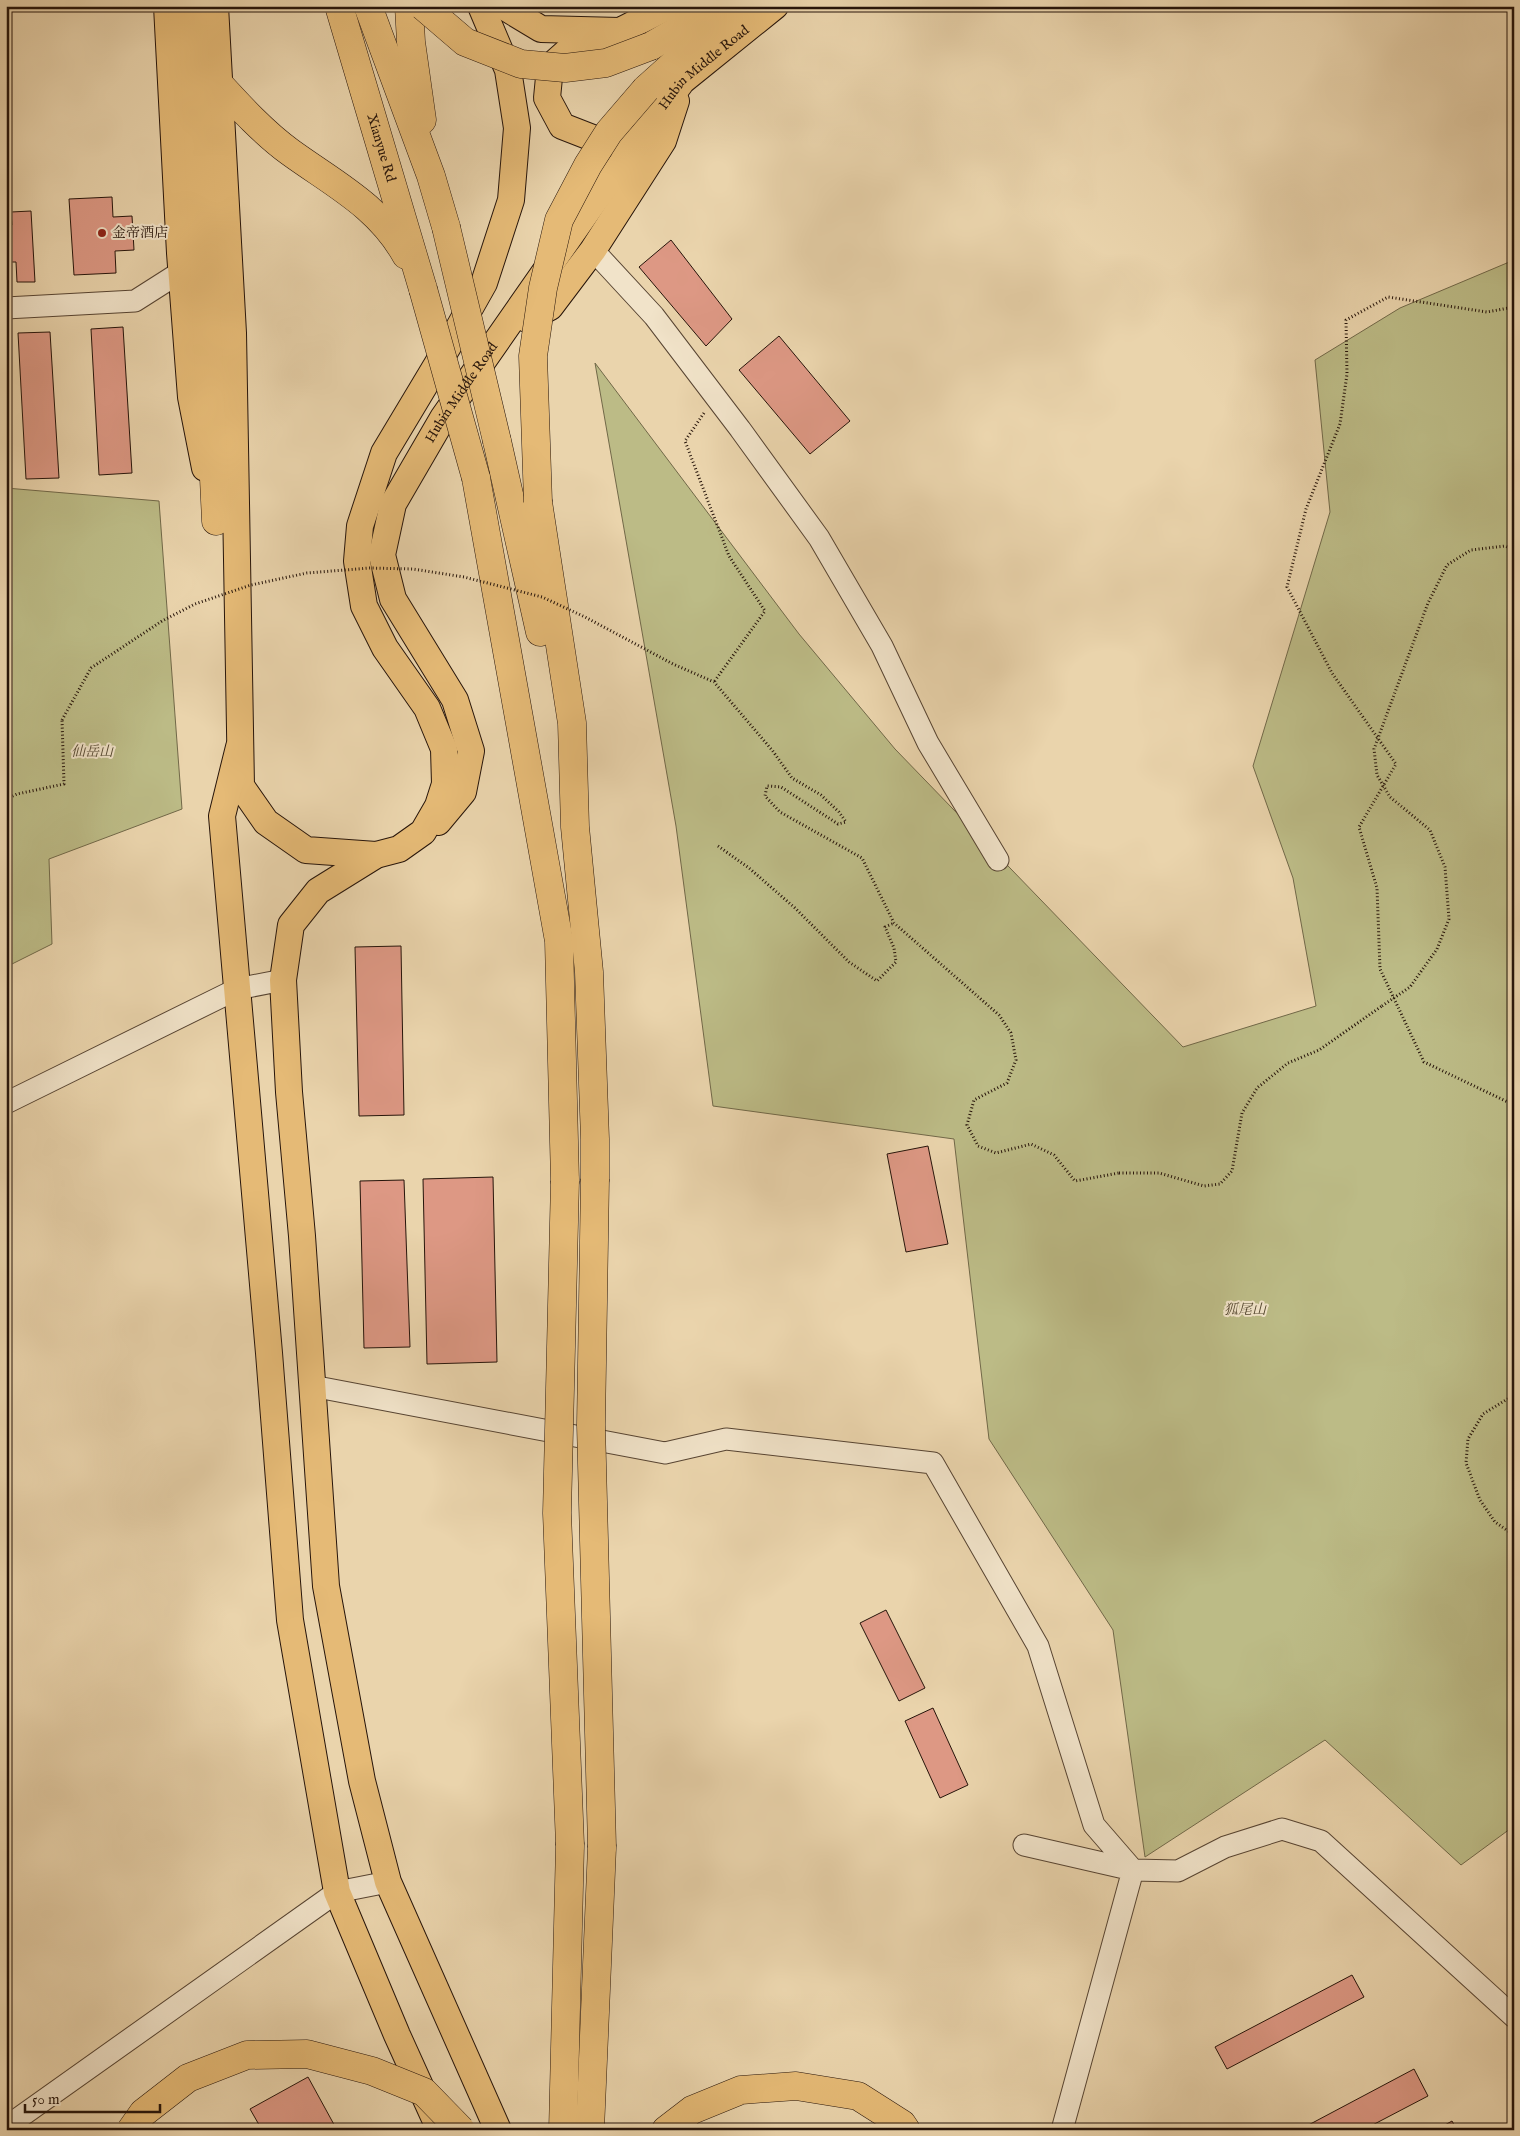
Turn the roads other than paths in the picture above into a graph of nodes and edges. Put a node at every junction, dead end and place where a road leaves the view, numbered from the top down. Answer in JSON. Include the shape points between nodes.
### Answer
{"nodes":[{"id":1,"x":167,"y":6,"type":"edge"},
{"id":2,"x":192,"y":6,"type":"edge"},
{"id":3,"x":215,"y":6,"type":"edge"},
{"id":4,"x":339,"y":6,"type":"edge"},
{"id":5,"x":368,"y":6,"type":"edge"},
{"id":6,"x":409,"y":6,"type":"edge"},
{"id":7,"x":424,"y":6,"type":"edge"},
{"id":8,"x":481,"y":6,"type":"edge"},
{"id":9,"x":503,"y":6,"type":"edge"},
{"id":10,"x":669,"y":6,"type":"edge"},
{"id":11,"x":710,"y":6,"type":"edge"},
{"id":12,"x":743,"y":6,"type":"edge"},
{"id":13,"x":775,"y":6,"type":"edge"},
{"id":14,"x":620,"y":31,"type":"junction"},
{"id":15,"x":682,"y":81,"type":"junction"},
{"id":16,"x":219,"y":84,"type":"junction"},
{"id":17,"x":639,"y":140,"type":"junction"},
{"id":18,"x":431,"y":176,"type":"junction"},
{"id":19,"x":592,"y":250,"type":"junction"},
{"id":20,"x":180,"y":273,"type":"dead end"},
{"id":21,"x":424,"y":288,"type":"junction"},
{"id":22,"x":6,"y":308,"type":"edge"},
{"id":23,"x":502,"y":333,"type":"junction"},
{"id":24,"x":216,"y":522,"type":"junction"},
{"id":25,"x":238,"y":644,"type":"junction"},
{"id":26,"x":239,"y":747,"type":"junction"},
{"id":27,"x":575,"y":828,"type":"junction"},
{"id":28,"x":423,"y":832,"type":"junction"},
{"id":29,"x":376,"y":855,"type":"junction"},
{"id":30,"x":998,"y":860,"type":"dead end"},
{"id":31,"x":283,"y":980,"type":"junction"},
{"id":32,"x":237,"y":989,"type":"junction"},
{"id":33,"x":6,"y":1103,"type":"edge"},
{"id":34,"x":312,"y":1386,"type":"junction"},
{"id":35,"x":1024,"y":1845,"type":"dead end"},
{"id":36,"x":1133,"y":1870,"type":"junction"},
{"id":37,"x":388,"y":1882,"type":"junction"},
{"id":38,"x":337,"y":1892,"type":"junction"},
{"id":39,"x":1514,"y":2017,"type":"edge"},
{"id":40,"x":6,"y":2127,"type":"edge"},
{"id":41,"x":131,"y":2130,"type":"edge"},
{"id":42,"x":440,"y":2130,"type":"edge"},
{"id":43,"x":461,"y":2130,"type":"edge"},
{"id":44,"x":498,"y":2130,"type":"edge"},
{"id":45,"x":564,"y":2130,"type":"edge"},
{"id":46,"x":590,"y":2130,"type":"edge"},
{"id":47,"x":666,"y":2130,"type":"edge"},
{"id":48,"x":906,"y":2130,"type":"edge"},
{"id":49,"x":1062,"y":2130,"type":"edge"}],
"edges":[{"from":1,"to":24,"type":"main road","via":[[179,243],[191,397]]},
{"from":2,"to":24,"type":"highway"},
{"from":3,"to":16,"type":"main road"},
{"from":4,"to":21,"type":"highway","name":"Xianyue Rd"},
{"from":5,"to":18,"type":"highway"},
{"from":6,"to":18,"type":"highway"},
{"from":7,"to":11,"type":"highway","bridge":true,"via":[[465,42],[521,64],[565,68],[606,63],[651,46]]},
{"from":8,"to":28,"type":"main road","via":[[508,70],[517,128],[511,200],[484,282],[384,453],[360,526],[357,561],[364,606],[385,648],[427,708],[444,749],[445,784],[438,806]]},
{"from":9,"to":14,"type":"main road","via":[[540,29]]},
{"from":10,"to":14,"type":"main road"},
{"from":12,"to":27,"type":"highway","bridge":true,"via":[[646,89],[610,132],[559,220],[543,288],[533,356],[538,502],[572,723]]},
{"from":13,"to":15,"type":"main road","name":"Hubin Middle Road"},
{"from":14,"to":17,"type":"main road","via":[[577,43],[550,67],[547,98],[562,126],[603,142]]},
{"from":15,"to":17,"type":"main road","name":"Hubin Middle Road"},
{"from":15,"to":19,"type":"main road","via":[[663,141]]},
{"from":16,"to":21,"type":"highway","via":[[290,152],[367,206],[396,238]]},
{"from":16,"to":25,"type":"main road","via":[[233,333]]},
{"from":17,"to":23,"type":"main road","name":"Hubin Middle Road"},
{"from":18,"to":27,"type":"highway","bridge":true,"via":[[446,226],[538,620]]},
{"from":19,"to":23,"type":"main road","via":[[550,307]]},
{"from":19,"to":30,"type":"street","via":[[654,316],[819,538],[882,646],[928,743]]},
{"from":20,"to":22,"type":"street","via":[[135,301]]},
{"from":21,"to":45,"type":"highway","bridge":true,"via":[[476,478],[559,941],[565,1181],[557,1513],[570,1845]]},
{"from":23,"to":28,"type":"main road","name":"Hubin Middle Road","via":[[443,418],[394,504],[382,555],[392,599],[456,700],[471,751],[464,792],[443,818]]},
{"from":24,"to":25,"type":"main road"},
{"from":25,"to":26,"type":"main road"},
{"from":26,"to":29,"type":"main road","via":[[241,786],[266,822],[306,850]]},
{"from":26,"to":32,"type":"main road","via":[[222,816]]},
{"from":27,"to":46,"type":"highway","bridge":true,"via":[[589,972],[595,1139],[591,1426],[602,1847]]},
{"from":28,"to":29,"type":"main road","name":"Hubin Middle Road","via":[[399,849]]},
{"from":29,"to":31,"type":"main road","via":[[318,891],[291,925]]},
{"from":31,"to":32,"type":"street"},
{"from":31,"to":34,"type":"main road"},
{"from":32,"to":33,"type":"street"},
{"from":32,"to":38,"type":"main road","via":[[290,1620]]},
{"from":34,"to":36,"type":"street","via":[[665,1453],[726,1439],[933,1463],[1038,1646],[1094,1825]]},
{"from":34,"to":37,"type":"main road","via":[[326,1586],[362,1781]]},
{"from":35,"to":36,"type":"street"},
{"from":36,"to":39,"type":"street","via":[[1178,1871],[1225,1847],[1282,1829],[1321,1842]]},
{"from":36,"to":49,"type":"street"},
{"from":37,"to":38,"type":"street"},
{"from":37,"to":44,"type":"main road"},
{"from":38,"to":40,"type":"street"},
{"from":38,"to":42,"type":"main road"},
{"from":41,"to":43,"type":"highway","bridge":true,"via":[[144,2114],[188,2078],[247,2055],[308,2054],[372,2070],[424,2092]]},
{"from":47,"to":48,"type":"highway","via":[[692,2110],[741,2090],[796,2086],[858,2096],[902,2124]]}]}
